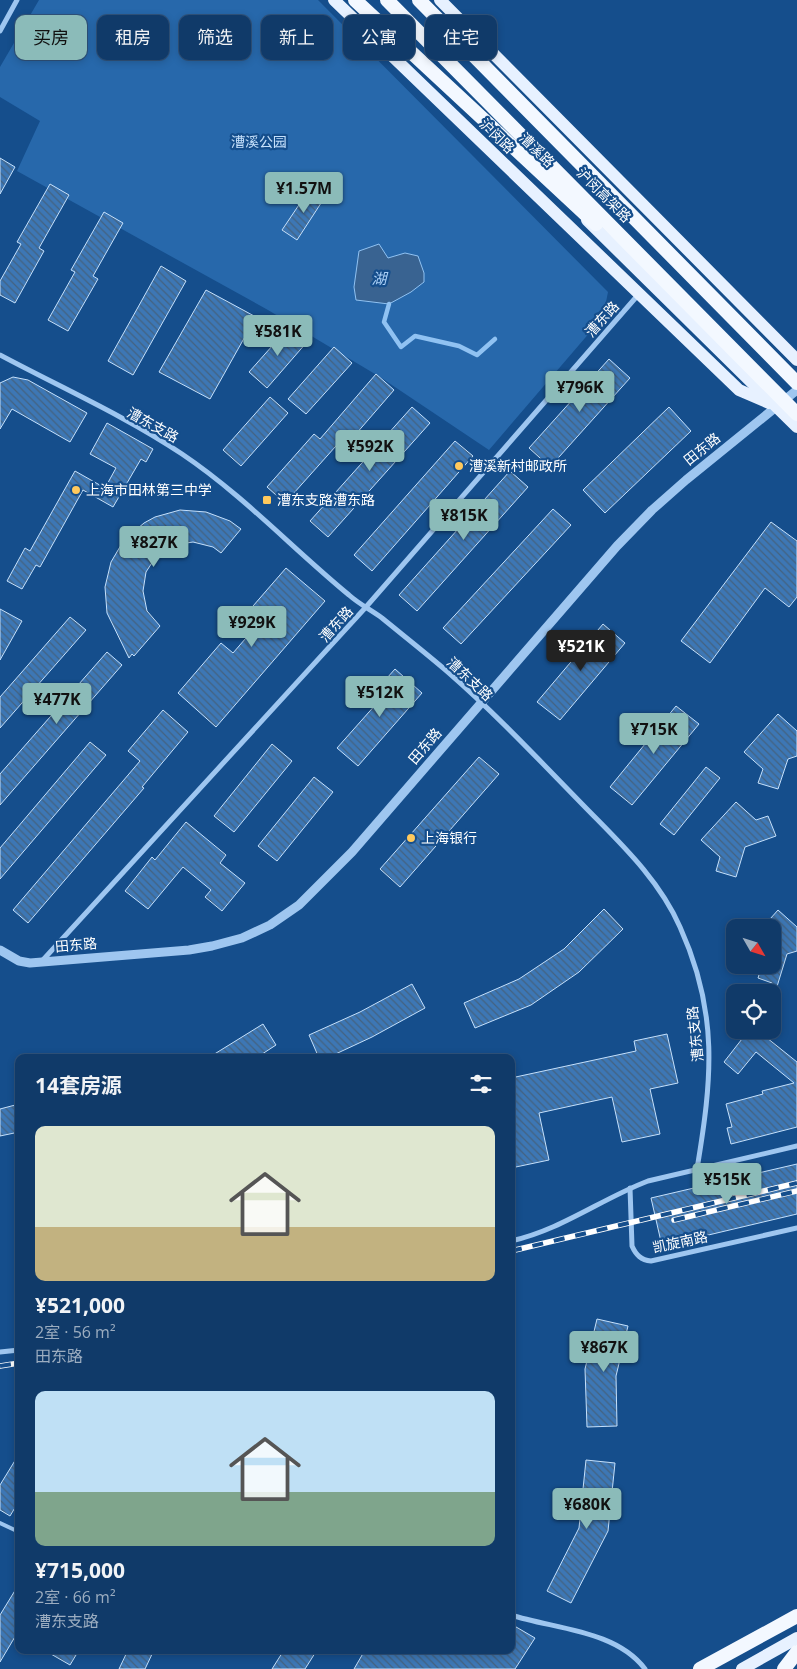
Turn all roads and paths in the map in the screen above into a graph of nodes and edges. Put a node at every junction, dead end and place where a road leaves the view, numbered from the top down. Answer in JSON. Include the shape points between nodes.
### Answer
{"nodes":[{"id":1,"x":17,"y":0,"type":"edge"},
{"id":2,"x":334,"y":0,"type":"edge"},
{"id":3,"x":355,"y":0,"type":"edge"},
{"id":4,"x":362,"y":0,"type":"edge"},
{"id":5,"x":387,"y":0,"type":"edge"},
{"id":6,"x":419,"y":0,"type":"edge"},
{"id":7,"x":440,"y":0,"type":"edge"},
{"id":8,"x":0,"y":31,"type":"edge"},
{"id":9,"x":639,"y":294,"type":"junction"},
{"id":10,"x":0,"y":355,"type":"edge"},
{"id":11,"x":797,"y":360,"type":"edge"},
{"id":12,"x":754,"y":370,"type":"junction"},
{"id":13,"x":797,"y":383,"type":"edge"},
{"id":14,"x":797,"y":390,"type":"edge"},
{"id":15,"x":777,"y":406,"type":"junction"},
{"id":16,"x":797,"y":414,"type":"edge"},
{"id":17,"x":797,"y":427,"type":"edge"},
{"id":18,"x":366,"y":608,"type":"junction"},
{"id":19,"x":480,"y":703,"type":"junction"},
{"id":20,"x":0,"y":950,"type":"edge"},
{"id":21,"x":41,"y":962,"type":"junction"},
{"id":22,"x":797,"y":1146,"type":"edge"},
{"id":23,"x":697,"y":1169,"type":"junction"},
{"id":24,"x":630,"y":1188,"type":"junction"},
{"id":25,"x":797,"y":1228,"type":"edge"},
{"id":26,"x":515,"y":1241,"type":"edge"},
{"id":27,"x":15,"y":1350,"type":"edge"},
{"id":28,"x":0,"y":1352,"type":"edge"},
{"id":29,"x":0,"y":1523,"type":"edge"},
{"id":30,"x":15,"y":1530,"type":"edge"},
{"id":31,"x":515,"y":1616,"type":"edge"},
{"id":32,"x":797,"y":1616,"type":"edge"},
{"id":33,"x":797,"y":1638,"type":"edge"},
{"id":34,"x":797,"y":1652,"type":"edge"},
{"id":35,"x":645,"y":1669,"type":"edge"},
{"id":36,"x":700,"y":1669,"type":"edge"},
{"id":37,"x":742,"y":1669,"type":"edge"},
{"id":38,"x":784,"y":1669,"type":"edge"}],
"edges":[{"from":1,"to":8,"type":"street"},
{"from":2,"to":9,"type":"main road","name":"沪闵路"},
{"from":3,"to":12,"type":"highway","bridge":true},
{"from":4,"to":15,"type":"main road","name":"漕溪路"},
{"from":5,"to":12,"type":"highway","name":"沪闵高架路","bridge":true},
{"from":6,"to":13,"type":"highway","name":"沪闵高架路"},
{"from":7,"to":11,"type":"main road"},
{"from":9,"to":15,"type":"main road","name":"漕溪路","via":[[739,390]]},
{"from":9,"to":18,"type":"street","name":"漕东路"},
{"from":10,"to":18,"type":"street","name":"漕东支路","via":[[180,453],[249,506]]},
{"from":12,"to":16,"type":"highway","name":"沪闵高架路","bridge":true},
{"from":14,"to":15,"type":"street","name":"田东路"},
{"from":15,"to":17,"type":"main road","name":"漕溪路"},
{"from":15,"to":19,"type":"street","name":"田东路","via":[[652,510]]},
{"from":18,"to":19,"type":"street","name":"漕东支路","via":[[449,673]]},
{"from":18,"to":21,"type":"street","name":"漕东路"},
{"from":19,"to":21,"type":"street","name":"田东路","via":[[325,881],[300,905],[270,925],[242,938],[189,950]]},
{"from":19,"to":23,"type":"street","name":"漕东支路","via":[[643,868],[663,894],[680,926],[694,964],[709,1032],[708,1100]]},
{"from":20,"to":21,"type":"street","name":"田东路","via":[[19,961]]},
{"from":22,"to":23,"type":"street"},
{"from":23,"to":24,"type":"street","via":[[666,1175]]},
{"from":24,"to":25,"type":"street","name":"凯旋南路","via":[[632,1246],[644,1260]]},
{"from":24,"to":26,"type":"street","via":[[548,1230]]},
{"from":27,"to":28,"type":"street"},
{"from":29,"to":30,"type":"lane"},
{"from":31,"to":35,"type":"street","via":[[602,1639],[638,1659]]},
{"from":32,"to":36,"type":"highway"},
{"from":33,"to":37,"type":"main road"},
{"from":34,"to":38,"type":"highway"}]}
